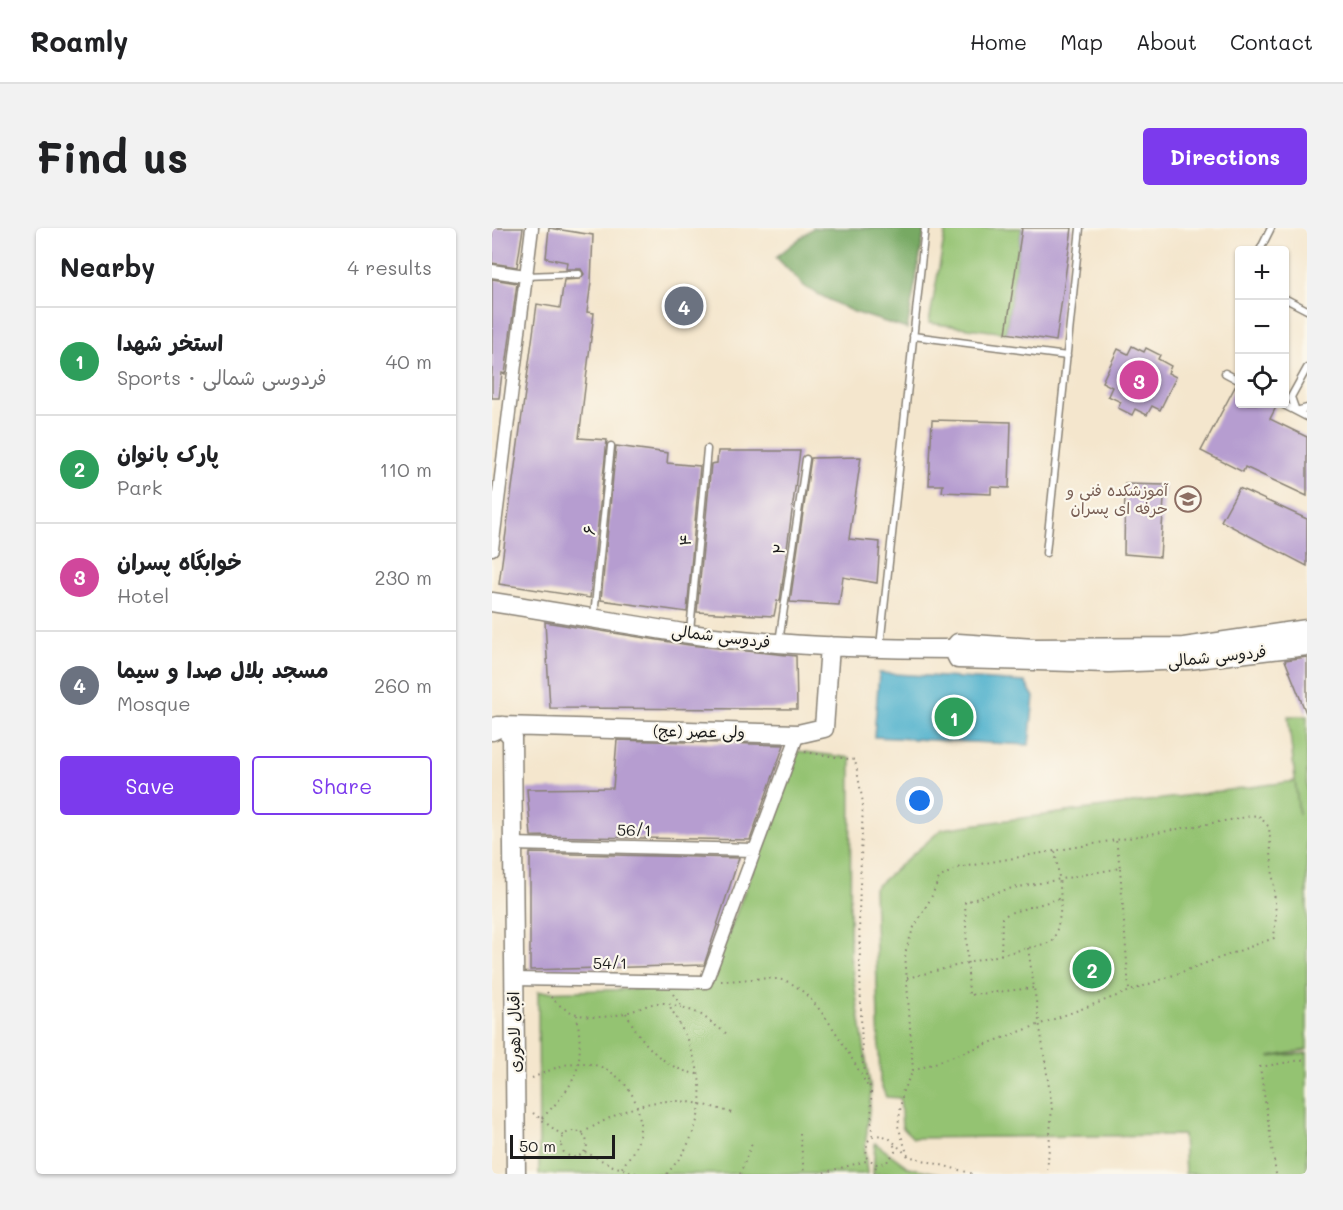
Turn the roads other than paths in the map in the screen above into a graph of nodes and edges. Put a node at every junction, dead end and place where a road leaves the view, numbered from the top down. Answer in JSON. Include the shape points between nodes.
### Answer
{"nodes":[{"id":1,"x":532,"y":228,"type":"edge"},
{"id":2,"x":925,"y":228,"type":"edge"},
{"id":3,"x":1080,"y":228,"type":"edge"},
{"id":4,"x":1271,"y":228,"type":"edge"},
{"id":5,"x":1262,"y":246,"type":"edge"},
{"id":6,"x":492,"y":271,"type":"edge"},
{"id":7,"x":579,"y":274,"type":"dead end"},
{"id":8,"x":525,"y":276,"type":"junction"},
{"id":9,"x":1288,"y":300,"type":"edge"},
{"id":10,"x":1307,"y":310,"type":"edge"},
{"id":11,"x":914,"y":336,"type":"junction"},
{"id":12,"x":1066,"y":356,"type":"junction"},
{"id":13,"x":1307,"y":368,"type":"edge"},
{"id":14,"x":1225,"y":373,"type":"dead end"},
{"id":15,"x":1235,"y":379,"type":"edge"},
{"id":16,"x":1289,"y":408,"type":"edge"},
{"id":17,"x":1307,"y":408,"type":"edge"},
{"id":18,"x":1296,"y":411,"type":"junction"},
{"id":19,"x":1307,"y":417,"type":"edge"},
{"id":20,"x":611,"y":446,"type":"dead end"},
{"id":21,"x":707,"y":449,"type":"dead end"},
{"id":22,"x":806,"y":459,"type":"dead end"},
{"id":23,"x":492,"y":549,"type":"edge"},
{"id":24,"x":1046,"y":553,"type":"dead end"},
{"id":25,"x":492,"y":602,"type":"edge"},
{"id":26,"x":593,"y":617,"type":"junction"},
{"id":27,"x":1307,"y":629,"type":"edge"},
{"id":28,"x":690,"y":634,"type":"junction"},
{"id":29,"x":778,"y":643,"type":"junction"},
{"id":30,"x":830,"y":646,"type":"junction"},
{"id":31,"x":1307,"y":646,"type":"edge"},
{"id":32,"x":880,"y":649,"type":"junction"},
{"id":33,"x":953,"y":649,"type":"junction"},
{"id":34,"x":496,"y":728,"type":"edge"},
{"id":35,"x":800,"y":742,"type":"junction"},
{"id":36,"x":512,"y":844,"type":"junction"},
{"id":37,"x":754,"y":850,"type":"junction"},
{"id":38,"x":514,"y":979,"type":"junction"},
{"id":39,"x":516,"y":1174,"type":"edge"}],
"edges":[{"from":1,"to":8,"type":"street"},
{"from":2,"to":11,"type":"lane"},
{"from":3,"to":12,"type":"lane"},
{"from":4,"to":5,"type":"lane"},
{"from":6,"to":8,"type":"street"},
{"from":7,"to":8,"type":"lane"},
{"from":8,"to":23,"type":"street"},
{"from":9,"to":10,"type":"lane"},
{"from":11,"to":12,"type":"lane"},
{"from":11,"to":32,"type":"lane"},
{"from":12,"to":24,"type":"lane"},
{"from":13,"to":18,"type":"lane","via":[[1291,397]]},
{"from":14,"to":15,"type":"lane"},
{"from":16,"to":18,"type":"lane"},
{"from":17,"to":18,"type":"lane"},
{"from":18,"to":19,"type":"lane"},
{"from":20,"to":26,"type":"lane","name":"۶"},
{"from":21,"to":28,"type":"lane","name":"۴"},
{"from":22,"to":29,"type":"lane","name":"۲"},
{"from":25,"to":26,"type":"main road","name":"فردوسی شمالی"},
{"from":26,"to":28,"type":"main road","name":"فردوسی شمالی"},
{"from":27,"to":33,"type":"main road","name":"فردوسی شمالی","via":[[1184,647],[1034,648],[958,643]]},
{"from":28,"to":29,"type":"main road","name":"فردوسی شمالی"},
{"from":29,"to":30,"type":"main road","name":"فردوسی شمالی"},
{"from":30,"to":32,"type":"main road","name":"فردوسی شمالی"},
{"from":30,"to":35,"type":"main road","name":"ولی عصر (عج)","via":[[824,729]]},
{"from":31,"to":33,"type":"main road","name":"فردوسی شمالی","via":[[1188,660],[1109,663],[958,659]]},
{"from":32,"to":33,"type":"main road","name":"فردوسی شمالی"},
{"from":34,"to":35,"type":"main road","name":"ولی عصر (عج)"},
{"from":34,"to":36,"type":"main road","name":"اقبال لاهوری","via":[[512,736]]},
{"from":35,"to":37,"type":"street"},
{"from":36,"to":37,"type":"street","name":"56/1"},
{"from":36,"to":38,"type":"main road","name":"اقبال لاهوری"},
{"from":37,"to":38,"type":"street","name":"54/1","via":[[706,982]]},
{"from":38,"to":39,"type":"main road","name":"اقبال لاهوری"}]}
